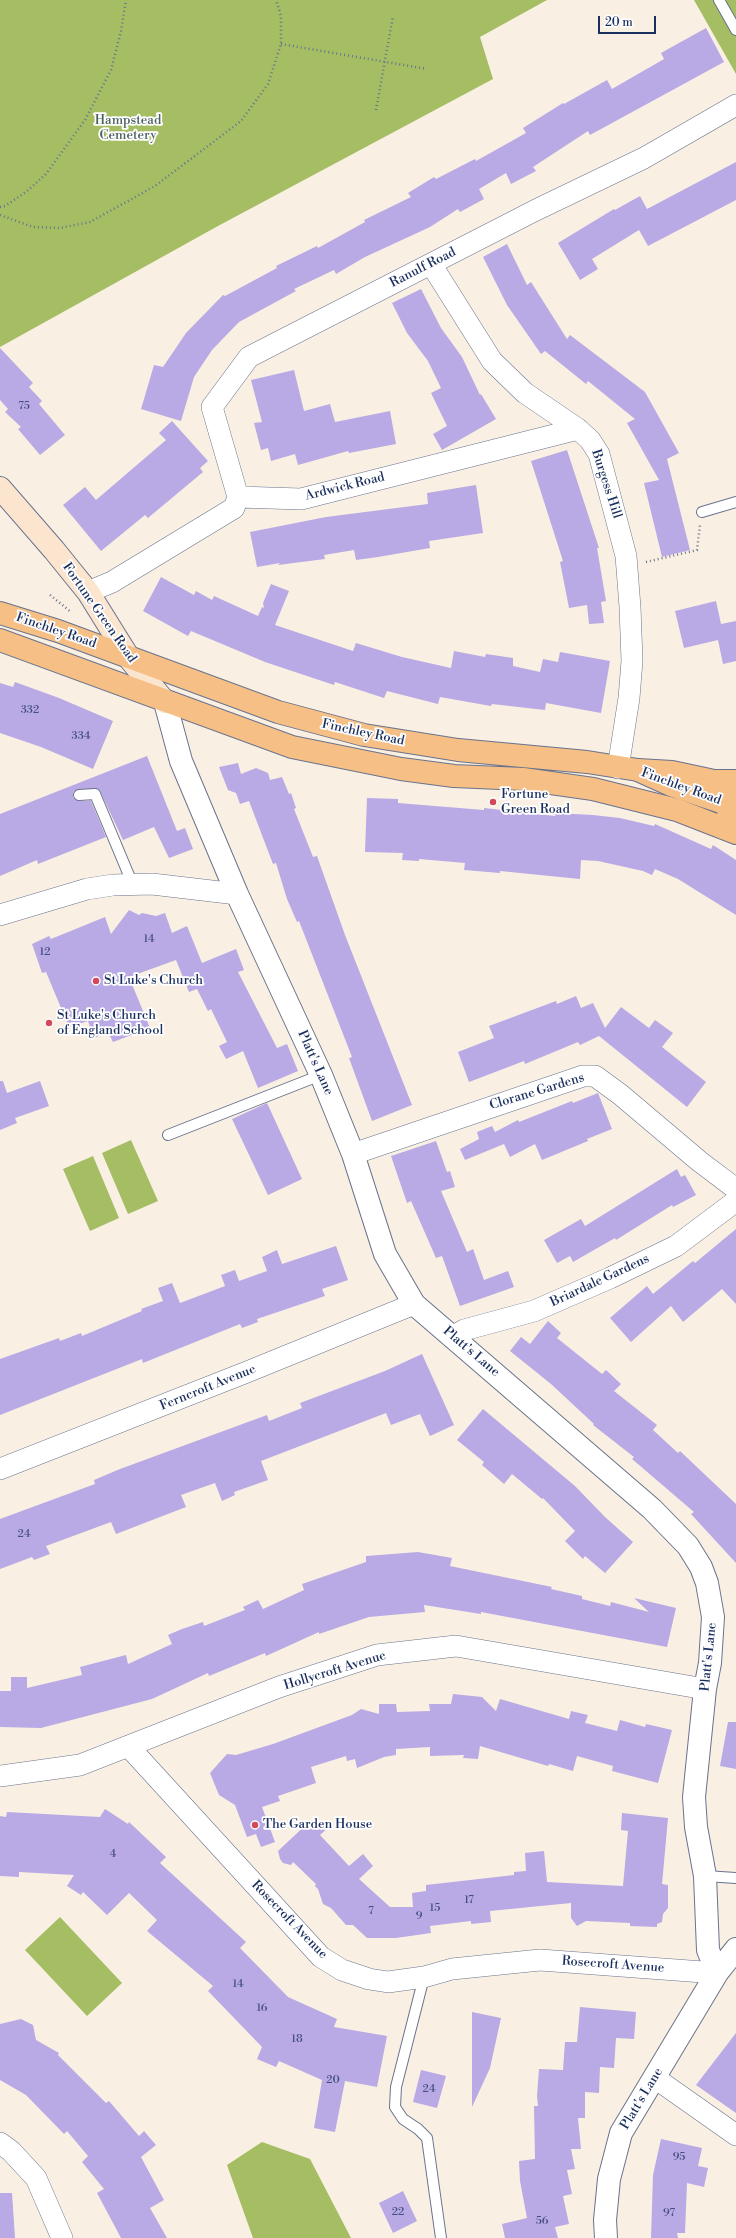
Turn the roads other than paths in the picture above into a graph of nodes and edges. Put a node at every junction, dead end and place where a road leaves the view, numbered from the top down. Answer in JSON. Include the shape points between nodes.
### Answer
{"nodes":[{"id":1,"x":719,"y":0,"type":"edge"},
{"id":2,"x":736,"y":30,"type":"edge"},
{"id":3,"x":736,"y":105,"type":"edge"},
{"id":4,"x":431,"y":264,"type":"junction"},
{"id":5,"x":578,"y":429,"type":"junction"},
{"id":6,"x":0,"y":488,"type":"edge"},
{"id":7,"x":238,"y":497,"type":"junction"},
{"id":8,"x":736,"y":502,"type":"edge"},
{"id":9,"x":702,"y":512,"type":"road end"},
{"id":10,"x":88,"y":592,"type":"junction"},
{"id":11,"x":0,"y":613,"type":"edge"},
{"id":12,"x":0,"y":640,"type":"edge"},
{"id":13,"x":130,"y":658,"type":"junction"},
{"id":14,"x":165,"y":702,"type":"junction"},
{"id":15,"x":628,"y":769,"type":"junction"},
{"id":16,"x":736,"y":781,"type":"edge"},
{"id":17,"x":79,"y":795,"type":"dead end"},
{"id":18,"x":735,"y":803,"type":"edge"},
{"id":19,"x":729,"y":830,"type":"edge"},
{"id":20,"x":133,"y":885,"type":"junction"},
{"id":21,"x":237,"y":894,"type":"junction"},
{"id":22,"x":0,"y":915,"type":"edge"},
{"id":23,"x":321,"y":1076,"type":"junction"},
{"id":24,"x":168,"y":1134,"type":"dead end"},
{"id":25,"x":353,"y":1154,"type":"junction"},
{"id":26,"x":736,"y":1189,"type":"edge"},
{"id":27,"x":736,"y":1201,"type":"edge"},
{"id":28,"x":414,"y":1304,"type":"junction"},
{"id":29,"x":452,"y":1337,"type":"junction"},
{"id":30,"x":0,"y":1469,"type":"edge"},
{"id":31,"x":705,"y":1689,"type":"junction"},
{"id":32,"x":129,"y":1746,"type":"junction"},
{"id":33,"x":0,"y":1776,"type":"edge"},
{"id":34,"x":705,"y":1876,"type":"junction"},
{"id":35,"x":736,"y":1878,"type":"edge"},
{"id":36,"x":736,"y":1949,"type":"edge"},
{"id":37,"x":717,"y":1973,"type":"junction"},
{"id":38,"x":424,"y":1977,"type":"junction"},
{"id":39,"x":655,"y":2078,"type":"junction"},
{"id":40,"x":736,"y":2134,"type":"edge"},
{"id":41,"x":0,"y":2143,"type":"edge"},
{"id":42,"x":62,"y":2238,"type":"edge"},
{"id":43,"x":441,"y":2238,"type":"edge"},
{"id":44,"x":606,"y":2238,"type":"edge"}],
"edges":[{"from":1,"to":2,"type":"lane"},
{"from":3,"to":4,"type":"street","name":"Ranulf Road","via":[[644,158]]},
{"from":4,"to":5,"type":"street","name":"Burgess Hill","via":[[492,361],[525,393]]},
{"from":4,"to":7,"type":"street","name":"Ranulf Road","via":[[250,357],[212,407]]},
{"from":5,"to":7,"type":"street","name":"Ardwick Road","via":[[301,499]]},
{"from":5,"to":15,"type":"street","name":"Burgess Hill","via":[[590,440],[599,454],[620,527],[627,567],[632,661]]},
{"from":6,"to":10,"type":"main road","name":"Fortune Green Road"},
{"from":7,"to":10,"type":"street","via":[[234,508],[225,514],[112,582]]},
{"from":8,"to":9,"type":"lane"},
{"from":10,"to":13,"type":"main road","name":"Fortune Green Road"},
{"from":11,"to":13,"type":"main road","name":"Finchley Road"},
{"from":12,"to":14,"type":"main road","name":"Finchley Road"},
{"from":13,"to":14,"type":"main road","name":"Fortune Green Road"},
{"from":13,"to":15,"type":"main road","name":"Finchley Road","via":[[278,712],[364,734],[458,750],[587,762]]},
{"from":14,"to":19,"type":"main road","name":"Finchley Road","via":[[268,740],[317,753],[424,772],[523,779],[593,790],[677,810]]},
{"from":14,"to":21,"type":"street","name":"Platt's Lane","via":[[176,750]]},
{"from":15,"to":16,"type":"main road","via":[[680,773],[714,781]]},
{"from":15,"to":18,"type":"main road","name":"Finchley Road","via":[[671,785]]},
{"from":17,"to":20,"type":"lane","via":[[95,794]]},
{"from":18,"to":19,"type":"main road"},
{"from":20,"to":21,"type":"street","via":[[152,884]]},
{"from":20,"to":22,"type":"street","via":[[87,889]]},
{"from":21,"to":23,"type":"street","name":"Platt's Lane"},
{"from":23,"to":24,"type":"lane"},
{"from":23,"to":25,"type":"street","name":"Platt's Lane"},
{"from":25,"to":26,"type":"street","name":"Clorane Gardens","via":[[583,1076],[595,1076]]},
{"from":25,"to":28,"type":"street","name":"Platt's Lane","via":[[385,1254]]},
{"from":27,"to":29,"type":"street","name":"Briardale Gardens","via":[[676,1246],[610,1278],[534,1311],[464,1330]]},
{"from":28,"to":29,"type":"street","name":"Platt's Lane"},
{"from":28,"to":30,"type":"street","name":"Ferncroft Avenue"},
{"from":29,"to":31,"type":"street","name":"Platt's Lane","via":[[652,1509],[688,1546],[707,1583],[713,1617],[710,1663]]},
{"from":31,"to":32,"type":"street","name":"Hollycroft Avenue","via":[[456,1646],[377,1655],[280,1687]]},
{"from":31,"to":34,"type":"street","name":"Platt's Lane","via":[[694,1797],[696,1827]]},
{"from":32,"to":33,"type":"street","name":"Hollycroft Avenue","via":[[80,1765]]},
{"from":32,"to":38,"type":"street","name":"Rosecroft Avenue","via":[[321,1957],[342,1970],[369,1979],[388,1982]]},
{"from":34,"to":35,"type":"lane"},
{"from":34,"to":37,"type":"street","name":"Platt's Lane","via":[[708,1950]]},
{"from":36,"to":37,"type":"street","name":"Platt's Lane"},
{"from":37,"to":38,"type":"street","name":"Rosecroft Avenue","via":[[540,1960],[452,1969]]},
{"from":37,"to":39,"type":"street","name":"Platt's Lane"},
{"from":38,"to":43,"type":"lane","via":[[396,2087],[395,2107],[403,2119],[427,2138]]},
{"from":39,"to":40,"type":"street"},
{"from":39,"to":44,"type":"street","name":"Platt's Lane","via":[[617,2144],[609,2179]]},
{"from":41,"to":42,"type":"street","via":[[36,2178]]}]}
